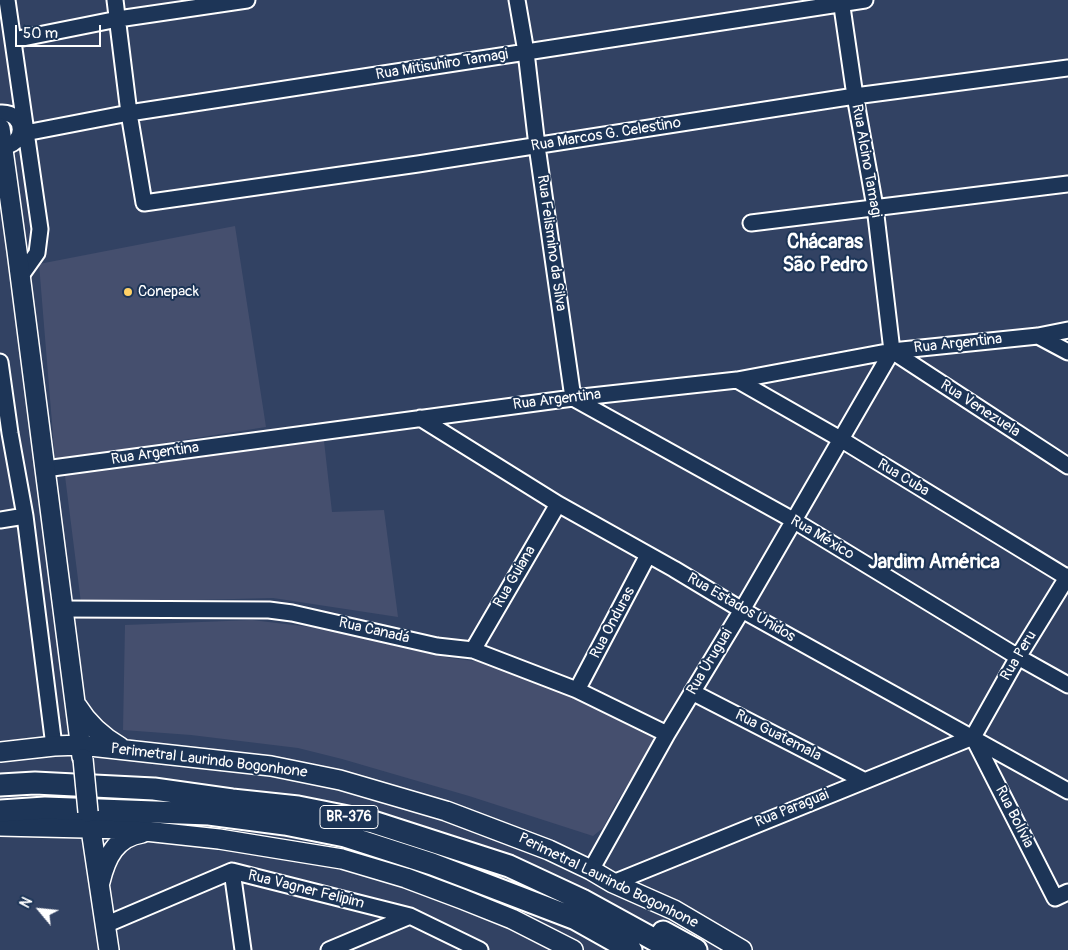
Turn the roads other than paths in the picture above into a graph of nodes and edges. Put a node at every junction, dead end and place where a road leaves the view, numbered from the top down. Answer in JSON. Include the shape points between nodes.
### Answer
{"nodes":[{"id":1,"x":7,"y":0,"type":"edge"},
{"id":2,"x":115,"y":0,"type":"edge"},
{"id":3,"x":247,"y":0,"type":"edge"},
{"id":4,"x":517,"y":0,"type":"edge"},
{"id":5,"x":865,"y":0,"type":"edge"},
{"id":6,"x":841,"y":2,"type":"edge"},
{"id":7,"x":118,"y":19,"type":"junction"},
{"id":8,"x":12,"y":40,"type":"junction"},
{"id":9,"x":526,"y":52,"type":"junction"},
{"id":10,"x":1068,"y":68,"type":"edge"},
{"id":11,"x":855,"y":96,"type":"junction"},
{"id":12,"x":0,"y":113,"type":"edge"},
{"id":13,"x":129,"y":113,"type":"junction"},
{"id":14,"x":23,"y":133,"type":"junction"},
{"id":15,"x":1,"y":140,"type":"edge"},
{"id":16,"x":537,"y":146,"type":"junction"},
{"id":17,"x":1068,"y":184,"type":"edge"},
{"id":18,"x":875,"y":207,"type":"junction"},
{"id":19,"x":751,"y":223,"type":"dead end"},
{"id":20,"x":20,"y":277,"type":"junction"},
{"id":21,"x":1068,"y":330,"type":"edge"},
{"id":22,"x":1038,"y":336,"type":"junction"},
{"id":23,"x":892,"y":351,"type":"junction"},
{"id":24,"x":1068,"y":352,"type":"edge"},
{"id":25,"x":0,"y":362,"type":"edge"},
{"id":26,"x":737,"y":380,"type":"junction"},
{"id":27,"x":573,"y":398,"type":"junction"},
{"id":28,"x":420,"y":418,"type":"junction"},
{"id":29,"x":5,"y":434,"type":"edge"},
{"id":30,"x":842,"y":440,"type":"junction"},
{"id":31,"x":1068,"y":466,"type":"edge"},
{"id":32,"x":45,"y":469,"type":"junction"},
{"id":33,"x":558,"y":504,"type":"junction"},
{"id":34,"x":25,"y":516,"type":"junction"},
{"id":35,"x":0,"y":520,"type":"edge"},
{"id":36,"x":793,"y":520,"type":"junction"},
{"id":37,"x":648,"y":555,"type":"junction"},
{"id":38,"x":1068,"y":577,"type":"edge"},
{"id":39,"x":63,"y":609,"type":"junction"},
{"id":40,"x":742,"y":610,"type":"junction"},
{"id":41,"x":473,"y":650,"type":"junction"},
{"id":42,"x":1018,"y":657,"type":"junction"},
{"id":43,"x":1068,"y":685,"type":"edge"},
{"id":44,"x":577,"y":690,"type":"junction"},
{"id":45,"x":692,"y":692,"type":"junction"},
{"id":46,"x":75,"y":704,"type":"junction"},
{"id":47,"x":667,"y":734,"type":"junction"},
{"id":48,"x":972,"y":737,"type":"junction"},
{"id":49,"x":54,"y":746,"type":"junction"},
{"id":50,"x":127,"y":751,"type":"junction"},
{"id":51,"x":0,"y":752,"type":"edge"},
{"id":52,"x":82,"y":752,"type":"junction"},
{"id":53,"x":863,"y":780,"type":"junction"},
{"id":54,"x":0,"y":785,"type":"edge"},
{"id":55,"x":1068,"y":791,"type":"edge"},
{"id":56,"x":0,"y":811,"type":"edge"},
{"id":57,"x":89,"y":819,"type":"junction"},
{"id":58,"x":0,"y":826,"type":"edge"},
{"id":59,"x":158,"y":832,"type":"junction"},
{"id":60,"x":591,"y":870,"type":"junction"},
{"id":61,"x":232,"y":871,"type":"junction"},
{"id":62,"x":613,"y":883,"type":"junction"},
{"id":63,"x":99,"y":885,"type":"junction"},
{"id":64,"x":555,"y":887,"type":"junction"},
{"id":65,"x":508,"y":893,"type":"junction"},
{"id":66,"x":1062,"y":895,"type":"edge"},
{"id":67,"x":410,"y":916,"type":"junction"},
{"id":68,"x":105,"y":925,"type":"junction"},
{"id":69,"x":109,"y":950,"type":"edge"},
{"id":70,"x":243,"y":950,"type":"edge"},
{"id":71,"x":329,"y":950,"type":"edge"},
{"id":72,"x":480,"y":950,"type":"edge"},
{"id":73,"x":573,"y":950,"type":"edge"},
{"id":74,"x":604,"y":950,"type":"edge"},
{"id":75,"x":631,"y":950,"type":"edge"},
{"id":76,"x":674,"y":950,"type":"edge"},
{"id":77,"x":696,"y":950,"type":"edge"},
{"id":78,"x":742,"y":950,"type":"edge"}],
"edges":[{"from":1,"to":8,"type":"street"},
{"from":2,"to":7,"type":"street"},
{"from":3,"to":7,"type":"street"},
{"from":4,"to":9,"type":"street","name":"Rua Felismino da Silva"},
{"from":5,"to":6,"type":"street","name":"Rua Mitisuhiro Tamagi"},
{"from":6,"to":9,"type":"street","name":"Rua Mitisuhiro Tamagi"},
{"from":6,"to":11,"type":"street","name":"Rua Alcino Tamagi"},
{"from":7,"to":8,"type":"street"},
{"from":7,"to":13,"type":"street"},
{"from":8,"to":14,"type":"street"},
{"from":9,"to":13,"type":"street","name":"Rua Mitisuhiro Tamagi"},
{"from":9,"to":16,"type":"street","name":"Rua Felismino da Silva"},
{"from":10,"to":11,"type":"street","name":"Rua Marcos G. Celestino"},
{"from":11,"to":16,"type":"street","name":"Rua Marcos G. Celestino"},
{"from":11,"to":18,"type":"street","name":"Rua Alcino Tamagi"},
{"from":12,"to":14,"type":"street","via":[[16,118]]},
{"from":13,"to":14,"type":"street","name":"Rua Mitisuhiro Tamagi"},
{"from":13,"to":16,"type":"street","name":"Rua Marcos G. Celestino","via":[[144,203]]},
{"from":14,"to":15,"type":"street","via":[[14,143]]},
{"from":14,"to":20,"type":"street","via":[[40,229],[37,253]]},
{"from":15,"to":20,"type":"main road"},
{"from":16,"to":27,"type":"street","name":"Rua Felismino da Silva"},
{"from":17,"to":18,"type":"street"},
{"from":18,"to":19,"type":"street"},
{"from":18,"to":23,"type":"street","name":"Rua Alcino Tamagi"},
{"from":20,"to":32,"type":"main road"},
{"from":21,"to":22,"type":"street","name":"Rua Argentina"},
{"from":22,"to":23,"type":"street","name":"Rua Argentina"},
{"from":22,"to":24,"type":"street"},
{"from":23,"to":26,"type":"street","name":"Rua Argentina"},
{"from":23,"to":30,"type":"street","name":"Rua Uruguai"},
{"from":23,"to":31,"type":"street","name":"Rua Venezuela"},
{"from":25,"to":29,"type":"street"},
{"from":26,"to":27,"type":"street","name":"Rua Argentina"},
{"from":26,"to":30,"type":"street","name":"Rua Cuba"},
{"from":27,"to":28,"type":"street","name":"Rua Argentina"},
{"from":27,"to":36,"type":"street","name":"Rua México"},
{"from":28,"to":32,"type":"street","name":"Rua Argentina"},
{"from":28,"to":33,"type":"street","name":"Rua Estados Unidos"},
{"from":29,"to":34,"type":"street"},
{"from":30,"to":36,"type":"street","name":"Rua Uruguai"},
{"from":30,"to":38,"type":"street","name":"Rua Cuba"},
{"from":32,"to":39,"type":"main road"},
{"from":33,"to":37,"type":"street","name":"Rua Estados Unidos"},
{"from":33,"to":41,"type":"street","name":"Rua Guiana"},
{"from":34,"to":35,"type":"street"},
{"from":34,"to":49,"type":"street"},
{"from":36,"to":40,"type":"street","name":"Rua Uruguai"},
{"from":36,"to":42,"type":"street","name":"Rua México"},
{"from":37,"to":40,"type":"street","name":"Rua Estados Unidos"},
{"from":37,"to":44,"type":"street","name":"Rua Onduras"},
{"from":38,"to":42,"type":"street","name":"Rua Peru"},
{"from":39,"to":41,"type":"street","name":"Rua Canadá","via":[[269,610],[437,646]]},
{"from":39,"to":46,"type":"main road"},
{"from":40,"to":45,"type":"street","name":"Rua Uruguai"},
{"from":40,"to":48,"type":"street","name":"Rua Estados Unidos"},
{"from":41,"to":44,"type":"street","name":"Rua Canadá"},
{"from":42,"to":43,"type":"street","name":"Rua México"},
{"from":42,"to":48,"type":"street","name":"Rua Peru"},
{"from":44,"to":47,"type":"street","name":"Rua Canadá"},
{"from":45,"to":47,"type":"street","name":"Rua Uruguai"},
{"from":45,"to":53,"type":"street","name":"Rua Guatemala"},
{"from":46,"to":50,"type":"main road","via":[[99,734]]},
{"from":46,"to":52,"type":"main road"},
{"from":47,"to":60,"type":"street","name":"Rua Uruguai"},
{"from":48,"to":53,"type":"street","name":"Rua Paraguai"},
{"from":48,"to":55,"type":"street","name":"Rua Estados Unidos"},
{"from":48,"to":66,"type":"street","name":"Rua Bolívia"},
{"from":49,"to":51,"type":"main road","name":"Perimetral Laurindo Bogonhone"},
{"from":49,"to":52,"type":"main road","name":"Perimetral Laurindo Bogonhone"},
{"from":50,"to":52,"type":"main road","name":"Perimetral Laurindo Bogonhone"},
{"from":50,"to":60,"type":"main road","name":"Perimetral Laurindo Bogonhone","via":[[271,766],[340,780],[454,814]]},
{"from":52,"to":57,"type":"main road","bridge":true},
{"from":53,"to":62,"type":"street","name":"Rua Paraguai"},
{"from":54,"to":64,"type":"highway","number":"BR-376","via":[[35,782],[154,789],[298,807],[373,822],[509,866]]},
{"from":56,"to":65,"type":"highway","number":"BR-376","via":[[45,808],[209,814],[285,824],[345,836]]},
{"from":57,"to":58,"type":"main road"},
{"from":57,"to":59,"type":"main road"},
{"from":57,"to":63,"type":"main road"},
{"from":59,"to":63,"type":"main road","via":[[140,833],[120,842],[107,858]]},
{"from":59,"to":73,"type":"main road","via":[[342,859],[462,899],[512,919]]},
{"from":60,"to":62,"type":"main road","name":"Perimetral Laurindo Bogonhone"},
{"from":61,"to":67,"type":"street","name":"Rua Vagner Felipim"},
{"from":61,"to":68,"type":"street","name":"Rua Vagner Felipim"},
{"from":61,"to":70,"type":"street"},
{"from":62,"to":78,"type":"main road","name":"Perimetral Laurindo Bogonhone","via":[[674,910]]},
{"from":63,"to":68,"type":"main road"},
{"from":64,"to":76,"type":"highway","number":"BR-376"},
{"from":64,"to":77,"type":"highway","via":[[595,900]]},
{"from":65,"to":74,"type":"highway"},
{"from":65,"to":75,"type":"highway","number":"BR-376","via":[[576,919]]},
{"from":67,"to":71,"type":"street"},
{"from":67,"to":72,"type":"street","name":"Rua Vagner Felipim"},
{"from":68,"to":69,"type":"main road"}]}
